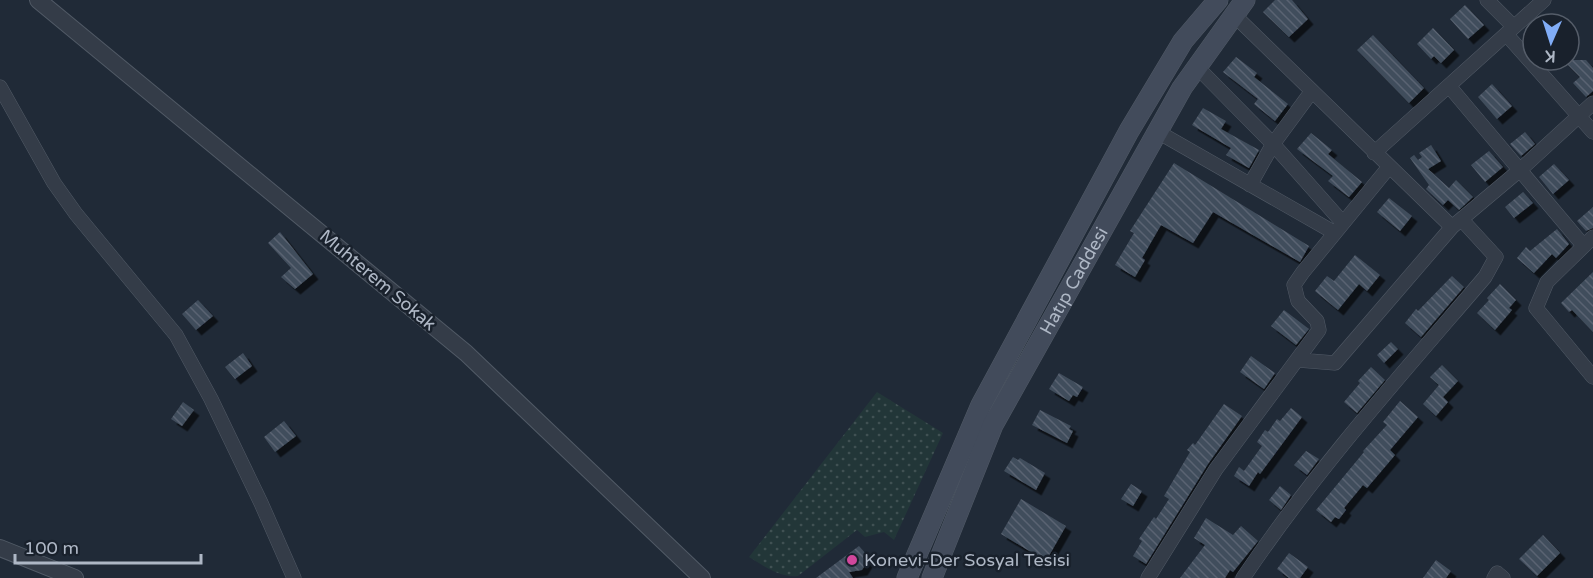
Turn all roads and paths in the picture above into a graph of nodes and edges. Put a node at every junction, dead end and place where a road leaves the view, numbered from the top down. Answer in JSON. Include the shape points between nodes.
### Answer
{"nodes":[{"id":1,"x":38,"y":0,"type":"edge"},
{"id":2,"x":1218,"y":0,"type":"edge"},
{"id":3,"x":1487,"y":0,"type":"edge"},
{"id":4,"x":1544,"y":0,"type":"edge"},
{"id":5,"x":1239,"y":7,"type":"edge"},
{"id":6,"x":1510,"y":30,"type":"junction"},
{"id":7,"x":1197,"y":68,"type":"junction"},
{"id":8,"x":1449,"y":86,"type":"junction"},
{"id":9,"x":0,"y":87,"type":"edge"},
{"id":10,"x":1312,"y":92,"type":"junction"},
{"id":11,"x":1593,"y":103,"type":"edge"},
{"id":12,"x":1579,"y":114,"type":"junction"},
{"id":13,"x":1158,"y":132,"type":"junction"},
{"id":14,"x":1593,"y":132,"type":"edge"},
{"id":15,"x":1273,"y":144,"type":"junction"},
{"id":16,"x":1374,"y":153,"type":"junction"},
{"id":17,"x":1389,"y":167,"type":"junction"},
{"id":18,"x":1521,"y":169,"type":"junction"},
{"id":19,"x":1250,"y":185,"type":"junction"},
{"id":20,"x":1457,"y":224,"type":"junction"},
{"id":21,"x":1339,"y":228,"type":"junction"},
{"id":22,"x":1588,"y":241,"type":"edge"},
{"id":23,"x":1298,"y":360,"type":"junction"},
{"id":24,"x":1593,"y":377,"type":"edge"},
{"id":25,"x":0,"y":548,"type":"edge"},
{"id":26,"x":45,"y":572,"type":"edge"},
{"id":27,"x":75,"y":578,"type":"edge"},
{"id":28,"x":294,"y":578,"type":"edge"},
{"id":29,"x":702,"y":578,"type":"edge"},
{"id":30,"x":907,"y":578,"type":"edge"},
{"id":31,"x":932,"y":578,"type":"edge"},
{"id":32,"x":1149,"y":578,"type":"edge"},
{"id":33,"x":1243,"y":578,"type":"edge"},
{"id":34,"x":1494,"y":578,"type":"edge"},
{"id":35,"x":1503,"y":578,"type":"edge"}],
"edges":[{"from":1,"to":29,"type":"street","name":"Muhterem Sokak","via":[[466,353]]},
{"from":2,"to":30,"type":"main road","name":"Hatıp Caddesi","via":[[1182,41],[1129,131],[981,405]]},
{"from":3,"to":6,"type":"street"},
{"from":4,"to":6,"type":"street"},
{"from":5,"to":7,"type":"main road","name":"Hatıp Caddesi"},
{"from":5,"to":10,"type":"street"},
{"from":6,"to":8,"type":"street"},
{"from":6,"to":12,"type":"street"},
{"from":7,"to":13,"type":"main road","name":"Hatıp Caddesi"},
{"from":7,"to":15,"type":"street"},
{"from":8,"to":16,"type":"street"},
{"from":8,"to":18,"type":"street"},
{"from":9,"to":28,"type":"street","via":[[54,183],[176,335],[211,399]]},
{"from":10,"to":15,"type":"street"},
{"from":10,"to":16,"type":"street"},
{"from":11,"to":12,"type":"street"},
{"from":12,"to":14,"type":"street"},
{"from":12,"to":18,"type":"street"},
{"from":13,"to":19,"type":"street"},
{"from":13,"to":31,"type":"main road","name":"Hatıp Caddesi","via":[[993,425]]},
{"from":15,"to":19,"type":"street"},
{"from":15,"to":21,"type":"street"},
{"from":16,"to":17,"type":"street"},
{"from":17,"to":20,"type":"street"},
{"from":17,"to":21,"type":"street"},
{"from":18,"to":20,"type":"street"},
{"from":18,"to":22,"type":"street"},
{"from":19,"to":21,"type":"street"},
{"from":20,"to":23,"type":"street","via":[[1335,363]]},
{"from":20,"to":33,"type":"street","via":[[1496,257],[1485,277],[1278,526]]},
{"from":21,"to":23,"type":"street","via":[[1294,285],[1298,301],[1317,321],[1319,330]]},
{"from":22,"to":24,"type":"street","via":[[1547,282],[1536,308]]},
{"from":23,"to":32,"type":"street","via":[[1216,469]]},
{"from":25,"to":26,"type":"street"},
{"from":26,"to":27,"type":"street"},
{"from":34,"to":35,"type":"street","via":[[1497,573]]}]}
